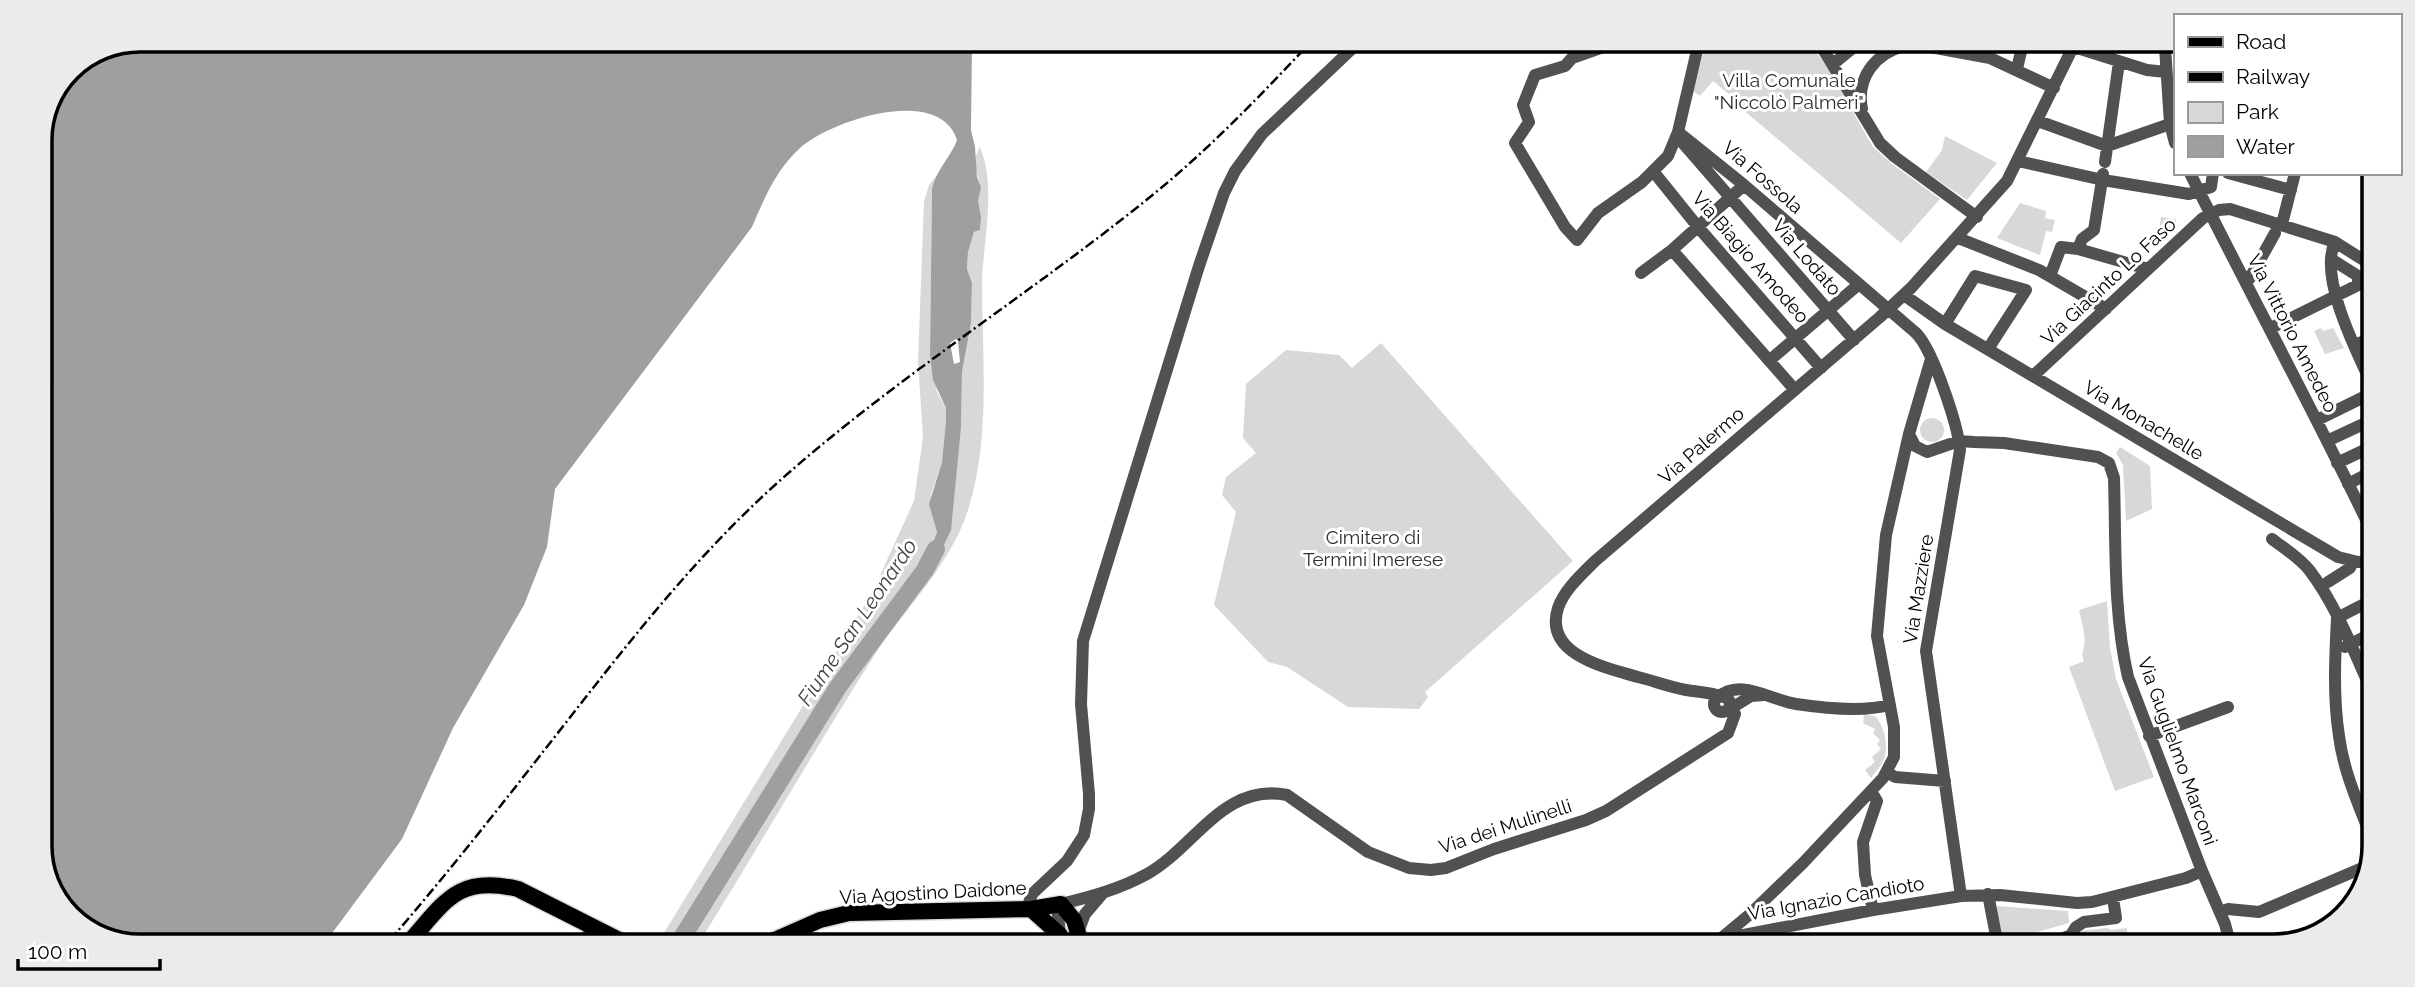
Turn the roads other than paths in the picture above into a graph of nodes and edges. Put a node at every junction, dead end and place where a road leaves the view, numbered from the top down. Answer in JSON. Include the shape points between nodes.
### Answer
{"nodes":[{"id":1,"x":1349,"y":52,"type":"edge"},
{"id":2,"x":1589,"y":52,"type":"edge"},
{"id":3,"x":1697,"y":52,"type":"edge"},
{"id":4,"x":1825,"y":52,"type":"edge"},
{"id":5,"x":1848,"y":52,"type":"edge"},
{"id":6,"x":1888,"y":52,"type":"edge"},
{"id":7,"x":1958,"y":52,"type":"edge"},
{"id":8,"x":2021,"y":52,"type":"edge"},
{"id":9,"x":2071,"y":52,"type":"edge"},
{"id":10,"x":2088,"y":52,"type":"edge"},
{"id":11,"x":2165,"y":52,"type":"edge"},
{"id":12,"x":2119,"y":62,"type":"junction"},
{"id":13,"x":1833,"y":64,"type":"junction"},
{"id":14,"x":2017,"y":69,"type":"junction"},
{"id":15,"x":2166,"y":72,"type":"junction"},
{"id":16,"x":2054,"y":88,"type":"junction"},
{"id":17,"x":1863,"y":113,"type":"junction"},
{"id":18,"x":2038,"y":121,"type":"junction"},
{"id":19,"x":2170,"y":124,"type":"junction"},
{"id":20,"x":1677,"y":133,"type":"junction"},
{"id":21,"x":2174,"y":139,"type":"edge"},
{"id":22,"x":2107,"y":146,"type":"junction"},
{"id":23,"x":2018,"y":161,"type":"junction"},
{"id":24,"x":1653,"y":171,"type":"junction"},
{"id":25,"x":2104,"y":172,"type":"junction"},
{"id":26,"x":2191,"y":175,"type":"edge"},
{"id":27,"x":2213,"y":175,"type":"edge"},
{"id":28,"x":2235,"y":175,"type":"edge"},
{"id":29,"x":2295,"y":175,"type":"edge"},
{"id":30,"x":1744,"y":185,"type":"junction"},
{"id":31,"x":2291,"y":190,"type":"junction"},
{"id":32,"x":2199,"y":192,"type":"junction"},
{"id":33,"x":1730,"y":198,"type":"junction"},
{"id":34,"x":2210,"y":214,"type":"junction"},
{"id":35,"x":1977,"y":217,"type":"junction"},
{"id":36,"x":1698,"y":227,"type":"junction"},
{"id":37,"x":2279,"y":228,"type":"junction"},
{"id":38,"x":1958,"y":238,"type":"junction"},
{"id":39,"x":2335,"y":242,"type":"junction"},
{"id":40,"x":2078,"y":248,"type":"junction"},
{"id":41,"x":1672,"y":250,"type":"junction"},
{"id":42,"x":2331,"y":259,"type":"junction"},
{"id":43,"x":2362,"y":259,"type":"edge"},
{"id":44,"x":2148,"y":269,"type":"junction"},
{"id":45,"x":1640,"y":273,"type":"dead end"},
{"id":46,"x":2050,"y":276,"type":"junction"},
{"id":47,"x":2245,"y":281,"type":"junction"},
{"id":48,"x":1858,"y":285,"type":"junction"},
{"id":49,"x":2335,"y":297,"type":"junction"},
{"id":50,"x":1909,"y":299,"type":"junction"},
{"id":51,"x":2106,"y":309,"type":"junction"},
{"id":52,"x":1888,"y":310,"type":"junction"},
{"id":53,"x":1828,"y":311,"type":"junction"},
{"id":54,"x":1900,"y":320,"type":"junction"},
{"id":55,"x":1945,"y":324,"type":"junction"},
{"id":56,"x":2271,"y":328,"type":"junction"},
{"id":57,"x":1796,"y":338,"type":"junction"},
{"id":58,"x":1854,"y":340,"type":"junction"},
{"id":59,"x":2362,"y":342,"type":"edge"},
{"id":60,"x":2354,"y":345,"type":"junction"},
{"id":61,"x":1988,"y":349,"type":"junction"},
{"id":62,"x":2362,"y":358,"type":"edge"},
{"id":63,"x":1931,"y":359,"type":"junction"},
{"id":64,"x":1770,"y":360,"type":"junction"},
{"id":65,"x":1821,"y":368,"type":"junction"},
{"id":66,"x":2033,"y":376,"type":"junction"},
{"id":67,"x":1924,"y":384,"type":"junction"},
{"id":68,"x":1941,"y":386,"type":"junction"},
{"id":69,"x":1795,"y":390,"type":"junction"},
{"id":70,"x":2362,"y":398,"type":"edge"},
{"id":71,"x":2316,"y":420,"type":"junction"},
{"id":72,"x":2362,"y":425,"type":"edge"},
{"id":73,"x":1909,"y":435,"type":"junction"},
{"id":74,"x":1959,"y":441,"type":"junction"},
{"id":75,"x":2327,"y":441,"type":"junction"},
{"id":76,"x":2362,"y":451,"type":"edge"},
{"id":77,"x":2337,"y":463,"type":"junction"},
{"id":78,"x":2362,"y":477,"type":"edge"},
{"id":79,"x":2348,"y":484,"type":"junction"},
{"id":80,"x":2362,"y":502,"type":"edge"},
{"id":81,"x":2358,"y":504,"type":"junction"},
{"id":82,"x":2362,"y":512,"type":"edge"},
{"id":83,"x":2272,"y":539,"type":"dead end"},
{"id":84,"x":2353,"y":561,"type":"junction"},
{"id":85,"x":2362,"y":561,"type":"edge"},
{"id":86,"x":2328,"y":582,"type":"dead end"},
{"id":87,"x":2362,"y":605,"type":"edge"},
{"id":88,"x":2337,"y":618,"type":"junction"},
{"id":89,"x":2362,"y":638,"type":"edge"},
{"id":90,"x":2350,"y":644,"type":"junction"},
{"id":91,"x":2336,"y":652,"type":"junction"},
{"id":92,"x":2362,"y":666,"type":"edge"},
{"id":93,"x":1722,"y":703,"type":"junction"},
{"id":94,"x":1889,"y":705,"type":"junction"},
{"id":95,"x":2228,"y":707,"type":"dead end"},
{"id":96,"x":2149,"y":736,"type":"junction"},
{"id":97,"x":1887,"y":772,"type":"junction"},
{"id":98,"x":1945,"y":781,"type":"junction"},
{"id":99,"x":1871,"y":791,"type":"junction"},
{"id":100,"x":2362,"y":812,"type":"edge"},
{"id":101,"x":2359,"y":869,"type":"edge"},
{"id":102,"x":2202,"y":871,"type":"junction"},
{"id":103,"x":1102,"y":894,"type":"junction"},
{"id":104,"x":1988,"y":894,"type":"junction"},
{"id":105,"x":1961,"y":896,"type":"junction"},
{"id":106,"x":2113,"y":898,"type":"junction"},
{"id":107,"x":1061,"y":904,"type":"junction"},
{"id":108,"x":1031,"y":909,"type":"junction"},
{"id":109,"x":1873,"y":910,"type":"junction"},
{"id":110,"x":2220,"y":912,"type":"junction"},
{"id":111,"x":1749,"y":915,"type":"junction"},
{"id":112,"x":593,"y":926,"type":"junction"},
{"id":113,"x":1758,"y":931,"type":"junction"},
{"id":114,"x":416,"y":934,"type":"edge"},
{"id":115,"x":589,"y":934,"type":"edge"},
{"id":116,"x":607,"y":934,"type":"edge"},
{"id":117,"x":789,"y":934,"type":"edge"},
{"id":118,"x":1057,"y":934,"type":"edge"},
{"id":119,"x":1061,"y":934,"type":"edge"},
{"id":120,"x":1079,"y":934,"type":"edge"},
{"id":121,"x":1081,"y":934,"type":"edge"},
{"id":122,"x":1727,"y":934,"type":"edge"},
{"id":123,"x":1748,"y":934,"type":"edge"},
{"id":124,"x":1995,"y":934,"type":"edge"},
{"id":125,"x":2073,"y":934,"type":"edge"},
{"id":126,"x":2227,"y":934,"type":"edge"}],
"edges":[{"from":1,"to":108,"type":"street","via":[[1262,134],[1224,192],[1083,640],[1080,678],[1089,794],[1084,835],[1067,861],[1032,894]]},
{"from":2,"to":24,"type":"street","via":[[1535,75],[1523,105],[1528,127],[1515,146],[1577,240],[1598,213]]},
{"from":3,"to":20,"type":"street"},
{"from":4,"to":13,"type":"street"},
{"from":5,"to":13,"type":"street"},
{"from":6,"to":17,"type":"street","via":[[1872,65],[1860,90]]},
{"from":7,"to":14,"type":"street"},
{"from":8,"to":14,"type":"street"},
{"from":9,"to":16,"type":"street"},
{"from":10,"to":12,"type":"street"},
{"from":11,"to":15,"type":"street"},
{"from":12,"to":15,"type":"street"},
{"from":12,"to":22,"type":"street"},
{"from":13,"to":17,"type":"street"},
{"from":14,"to":16,"type":"street"},
{"from":15,"to":19,"type":"street"},
{"from":16,"to":18,"type":"street"},
{"from":17,"to":35,"type":"street","via":[[1880,143],[1895,158]]},
{"from":18,"to":22,"type":"street"},
{"from":18,"to":23,"type":"street"},
{"from":19,"to":21,"type":"street"},
{"from":19,"to":22,"type":"street"},
{"from":20,"to":24,"type":"street","via":[[1668,156]]},
{"from":20,"to":30,"type":"street","name":"Via Fossola"},
{"from":20,"to":33,"type":"street","name":"Via Lodato"},
{"from":22,"to":25,"type":"street"},
{"from":23,"to":25,"type":"street"},
{"from":23,"to":35,"type":"street"},
{"from":24,"to":36,"type":"street","name":"Via Biagio Amodeo"},
{"from":25,"to":32,"type":"street","via":[[2192,195]]},
{"from":25,"to":40,"type":"street","via":[[2094,230],[2081,239]]},
{"from":26,"to":32,"type":"street","name":"Via Vittorio Amedeo"},
{"from":27,"to":32,"type":"street","via":[[2212,185]]},
{"from":28,"to":31,"type":"street"},
{"from":29,"to":31,"type":"street"},
{"from":30,"to":33,"type":"street"},
{"from":30,"to":48,"type":"street","name":"Via Fossola"},
{"from":31,"to":37,"type":"street"},
{"from":32,"to":34,"type":"street","name":"Via Vittorio Amedeo"},
{"from":33,"to":36,"type":"street"},
{"from":33,"to":53,"type":"street","name":"Via Lodato"},
{"from":34,"to":37,"type":"street","via":[[2230,209]]},
{"from":34,"to":44,"type":"street","name":"Via Giacinto Lo Faso"},
{"from":34,"to":47,"type":"street","name":"Via Vittorio Amedeo"},
{"from":35,"to":38,"type":"street"},
{"from":36,"to":41,"type":"street"},
{"from":36,"to":57,"type":"street","name":"Via Biagio Amodeo"},
{"from":37,"to":39,"type":"street"},
{"from":37,"to":47,"type":"street"},
{"from":38,"to":46,"type":"street"},
{"from":38,"to":50,"type":"street"},
{"from":39,"to":42,"type":"street"},
{"from":39,"to":43,"type":"street"},
{"from":40,"to":44,"type":"street"},
{"from":40,"to":46,"type":"street","via":[[2061,247]]},
{"from":41,"to":45,"type":"street"},
{"from":41,"to":64,"type":"street"},
{"from":42,"to":49,"type":"street"},
{"from":42,"to":49,"type":"street","via":[[2356,274],[2359,281]]},
{"from":44,"to":51,"type":"street","name":"Via Giacinto Lo Faso"},
{"from":46,"to":51,"type":"street"},
{"from":47,"to":56,"type":"street","name":"Via Vittorio Amedeo"},
{"from":48,"to":52,"type":"street","name":"Via Fossola"},
{"from":48,"to":53,"type":"street"},
{"from":49,"to":56,"type":"street"},
{"from":49,"to":60,"type":"street"},
{"from":50,"to":52,"type":"street","name":"Via Palermo"},
{"from":50,"to":54,"type":"street"},
{"from":50,"to":55,"type":"street","name":"Via Monachelle"},
{"from":51,"to":66,"type":"street","name":"Via Giacinto Lo Faso"},
{"from":52,"to":54,"type":"street","name":"Via Mazziere"},
{"from":52,"to":58,"type":"street","name":"Via Palermo"},
{"from":53,"to":57,"type":"street"},
{"from":53,"to":58,"type":"street","name":"Via Lodato"},
{"from":54,"to":63,"type":"street","name":"Via Mazziere","via":[[1923,340]]},
{"from":55,"to":61,"type":"street","name":"Via Monachelle"},
{"from":55,"to":61,"type":"street","via":[[1975,276],[2026,290]]},
{"from":56,"to":71,"type":"street","name":"Via Vittorio Amedeo"},
{"from":57,"to":64,"type":"street"},
{"from":57,"to":65,"type":"street","name":"Via Biagio Amodeo"},
{"from":58,"to":65,"type":"street","name":"Via Palermo"},
{"from":59,"to":60,"type":"street"},
{"from":60,"to":62,"type":"street"},
{"from":61,"to":66,"type":"street","name":"Via Monachelle"},
{"from":63,"to":67,"type":"street"},
{"from":63,"to":68,"type":"street","name":"Via Mazziere"},
{"from":64,"to":69,"type":"street"},
{"from":65,"to":69,"type":"street","name":"Via Palermo"},
{"from":66,"to":84,"type":"street","name":"Via Monachelle","via":[[2338,557]]},
{"from":67,"to":68,"type":"street","via":[[1932,378]]},
{"from":67,"to":73,"type":"street"},
{"from":68,"to":74,"type":"street","name":"Via Mazziere"},
{"from":69,"to":93,"type":"street","name":"Via Palermo","via":[[1595,561],[1558,608],[1559,635],[1583,658]]},
{"from":70,"to":71,"type":"street"},
{"from":71,"to":75,"type":"street","name":"Via Vittorio Amedeo"},
{"from":72,"to":75,"type":"street"},
{"from":73,"to":74,"type":"street","via":[[1915,446],[1927,452]]},
{"from":73,"to":94,"type":"street","via":[[1886,535],[1877,630]]},
{"from":74,"to":96,"type":"street","name":"Via Guglielmo Marconi","via":[[2004,443],[2098,457],[2109,463],[2121,648]]},
{"from":74,"to":98,"type":"street","name":"Via Mazziere","via":[[1926,651]]},
{"from":75,"to":77,"type":"street","name":"Via Vittorio Amedeo"},
{"from":76,"to":77,"type":"street"},
{"from":77,"to":79,"type":"street","name":"Via Vittorio Amedeo"},
{"from":78,"to":79,"type":"street"},
{"from":79,"to":81,"type":"street","name":"Via Vittorio Amedeo"},
{"from":80,"to":81,"type":"street"},
{"from":81,"to":82,"type":"street","name":"Via Vittorio Amedeo"},
{"from":83,"to":88,"type":"street","via":[[2311,573]]},
{"from":84,"to":85,"type":"street","name":"Via Monachelle"},
{"from":84,"to":86,"type":"street"},
{"from":87,"to":88,"type":"street"},
{"from":88,"to":90,"type":"street"},
{"from":88,"to":91,"type":"street"},
{"from":89,"to":90,"type":"street"},
{"from":90,"to":91,"type":"street"},
{"from":90,"to":92,"type":"street"},
{"from":91,"to":100,"type":"street","via":[[2334,688],[2342,754]]},
{"from":93,"to":94,"type":"street","via":[[1767,695],[1793,704],[1874,709]]},
{"from":93,"to":103,"type":"street","name":"Via dei Mulinelli","via":[[1720,729],[1703,749],[1596,816],[1446,868],[1409,868],[1368,852],[1287,794],[1273,792],[1242,799],[1219,812],[1147,874]]},
{"from":94,"to":97,"type":"street","via":[[1895,737]]},
{"from":95,"to":96,"type":"street"},
{"from":96,"to":102,"type":"street","name":"Via Guglielmo Marconi"},
{"from":97,"to":98,"type":"street","via":[[1895,777]]},
{"from":97,"to":99,"type":"street"},
{"from":98,"to":105,"type":"street","name":"Via Mazziere"},
{"from":99,"to":109,"type":"street","via":[[1877,801],[1863,842]]},
{"from":99,"to":111,"type":"street"},
{"from":101,"to":110,"type":"street","via":[[2259,912]]},
{"from":102,"to":106,"type":"street","name":"Via Ignazio Candioto"},
{"from":102,"to":110,"type":"street","name":"Via Guglielmo Marconi"},
{"from":103,"to":107,"type":"street","name":"Via dei Mulinelli"},
{"from":103,"to":121,"type":"street","via":[[1085,914]]},
{"from":104,"to":105,"type":"street","name":"Via Ignazio Candioto"},
{"from":104,"to":106,"type":"street","name":"Via Ignazio Candioto","via":[[2077,903]]},
{"from":104,"to":124,"type":"street"},
{"from":105,"to":109,"type":"street","name":"Via Ignazio Candioto"},
{"from":106,"to":125,"type":"street","via":[[2116,918],[2084,922]]},
{"from":107,"to":108,"type":"main road","name":"Via Agostino Daidone"},
{"from":107,"to":119,"type":"street"},
{"from":107,"to":120,"type":"main road"},
{"from":108,"to":117,"type":"main road","name":"Via Agostino Daidone","via":[[849,913]]},
{"from":108,"to":118,"type":"main road"},
{"from":109,"to":113,"type":"street","name":"Via Ignazio Candioto"},
{"from":110,"to":126,"type":"street","name":"Via Guglielmo Marconi"},
{"from":111,"to":113,"type":"street","via":[[1747,925]]},
{"from":111,"to":122,"type":"street"},
{"from":112,"to":114,"type":"main road","via":[[517,889],[479,884],[447,900]]},
{"from":112,"to":115,"type":"street"},
{"from":112,"to":116,"type":"main road"},
{"from":113,"to":123,"type":"street","name":"Via Ignazio Candioto"}]}
